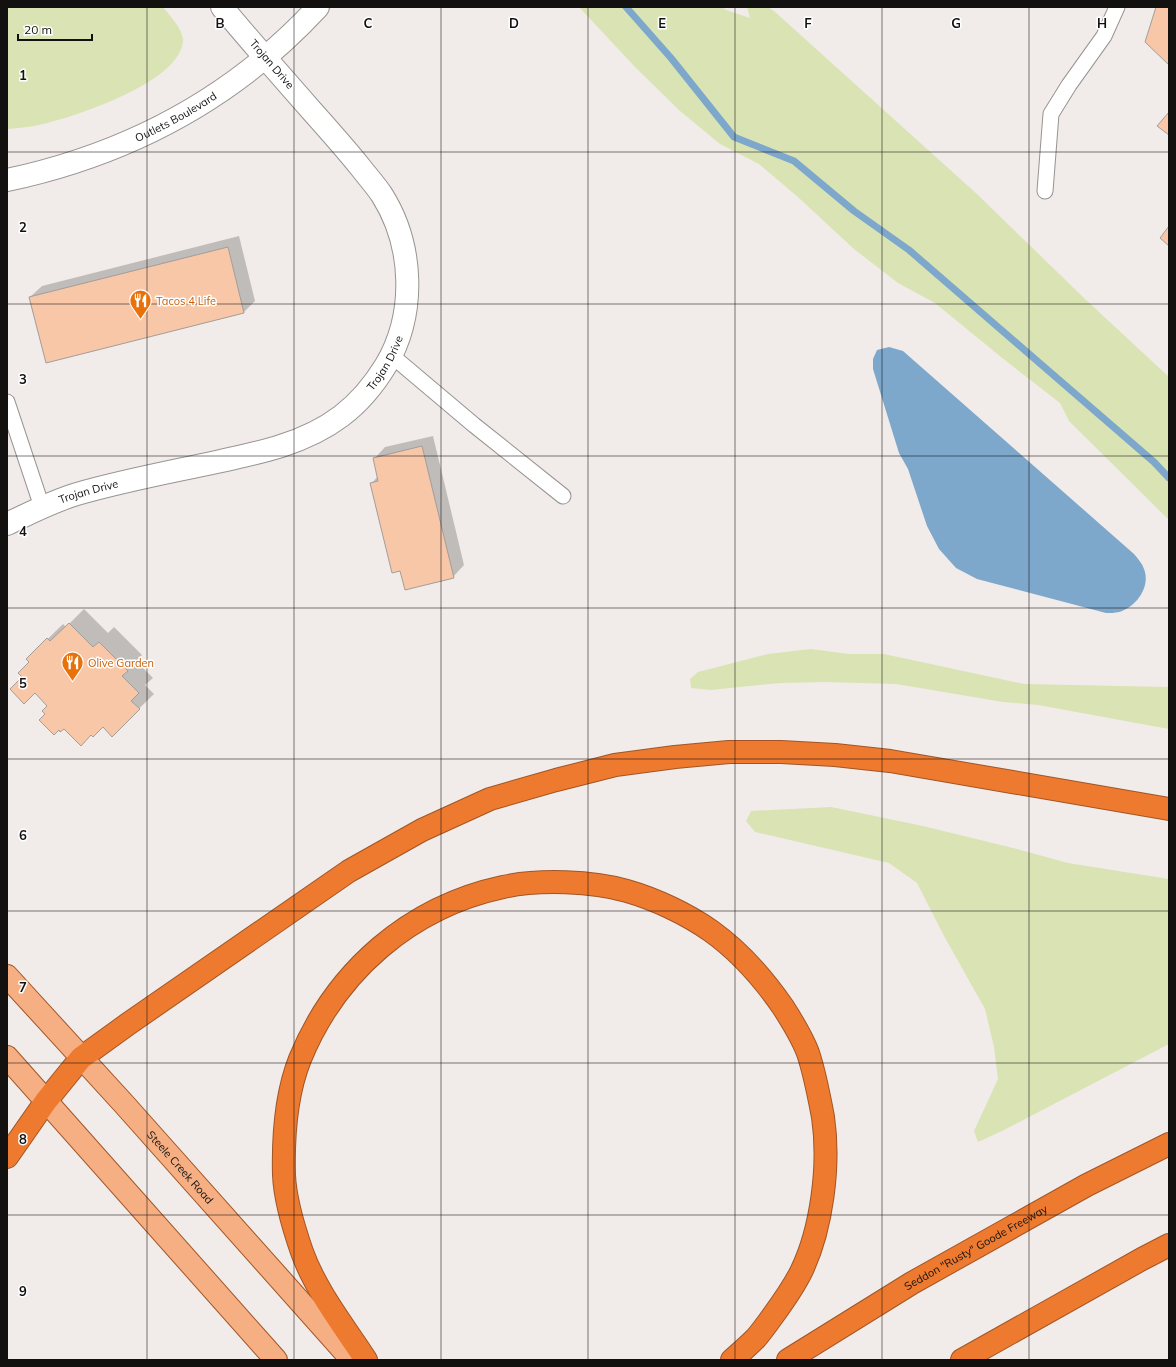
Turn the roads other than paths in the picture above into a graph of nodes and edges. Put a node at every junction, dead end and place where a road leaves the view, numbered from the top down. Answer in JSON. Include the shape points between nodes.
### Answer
{"nodes":[{"id":1,"x":222,"y":7,"type":"edge"},
{"id":2,"x":318,"y":7,"type":"edge"},
{"id":3,"x":1118,"y":7,"type":"edge"},
{"id":4,"x":266,"y":58,"type":"junction"},
{"id":5,"x":7,"y":180,"type":"edge"},
{"id":6,"x":1045,"y":191,"type":"dead end"},
{"id":7,"x":391,"y":355,"type":"junction"},
{"id":8,"x":7,"y":402,"type":"edge"},
{"id":9,"x":563,"y":496,"type":"dead end"},
{"id":10,"x":42,"y":507,"type":"junction"},
{"id":11,"x":7,"y":524,"type":"edge"},
{"id":12,"x":1169,"y":809,"type":"edge"},
{"id":13,"x":7,"y":976,"type":"edge"},
{"id":14,"x":7,"y":1057,"type":"edge"},
{"id":15,"x":81,"y":1058,"type":"junction"},
{"id":16,"x":46,"y":1101,"type":"junction"},
{"id":17,"x":1169,"y":1144,"type":"edge"},
{"id":18,"x":7,"y":1157,"type":"edge"},
{"id":19,"x":1169,"y":1245,"type":"edge"},
{"id":20,"x":276,"y":1360,"type":"edge"},
{"id":21,"x":352,"y":1360,"type":"edge"},
{"id":22,"x":366,"y":1360,"type":"edge"},
{"id":23,"x":732,"y":1360,"type":"edge"},
{"id":24,"x":788,"y":1360,"type":"edge"},
{"id":25,"x":962,"y":1360,"type":"edge"}],
"edges":[{"from":1,"to":4,"type":"street","name":"Trojan Drive"},
{"from":2,"to":4,"type":"street","name":"Outlets Boulevard"},
{"from":3,"to":6,"type":"lane","via":[[1104,36],[1051,114]]},
{"from":4,"to":5,"type":"street","name":"Outlets Boulevard","via":[[230,85],[164,126],[76,162]]},
{"from":4,"to":7,"type":"street","name":"Trojan Drive","via":[[374,185],[394,220],[401,237],[408,287],[407,305],[398,341]]},
{"from":7,"to":9,"type":"lane"},
{"from":7,"to":10,"type":"street","name":"Trojan Drive","via":[[378,378],[354,406],[334,422],[311,435],[279,447],[76,494]]},
{"from":8,"to":10,"type":"lane"},
{"from":10,"to":11,"type":"street","name":"Trojan Drive"},
{"from":12,"to":15,"type":"highway","via":[[890,761],[835,756],[782,752],[728,752],[615,766],[490,799],[422,830],[349,871]]},
{"from":13,"to":15,"type":"main road","name":"Steele Creek Road"},
{"from":14,"to":16,"type":"main road"},
{"from":15,"to":16,"type":"highway"},
{"from":15,"to":21,"type":"main road","name":"Steele Creek Road"},
{"from":16,"to":18,"type":"highway"},
{"from":16,"to":20,"type":"main road"},
{"from":17,"to":24,"type":"highway","name":"Seddon \"Rusty\" Goode Freeway","via":[[1087,1185],[912,1283]]},
{"from":19,"to":25,"type":"highway"},
{"from":22,"to":23,"type":"highway","via":[[322,1294],[304,1256],[292,1219],[284,1178],[285,1138],[290,1096],[299,1061],[316,1024],[338,991],[361,964],[390,939],[426,915],[464,899],[504,886],[546,882],[582,883],[627,891],[672,908],[710,930],[741,956],[769,987],[807,1051],[818,1088],[825,1131],[825,1170],[821,1207],[802,1270],[789,1294],[758,1336]]}]}
